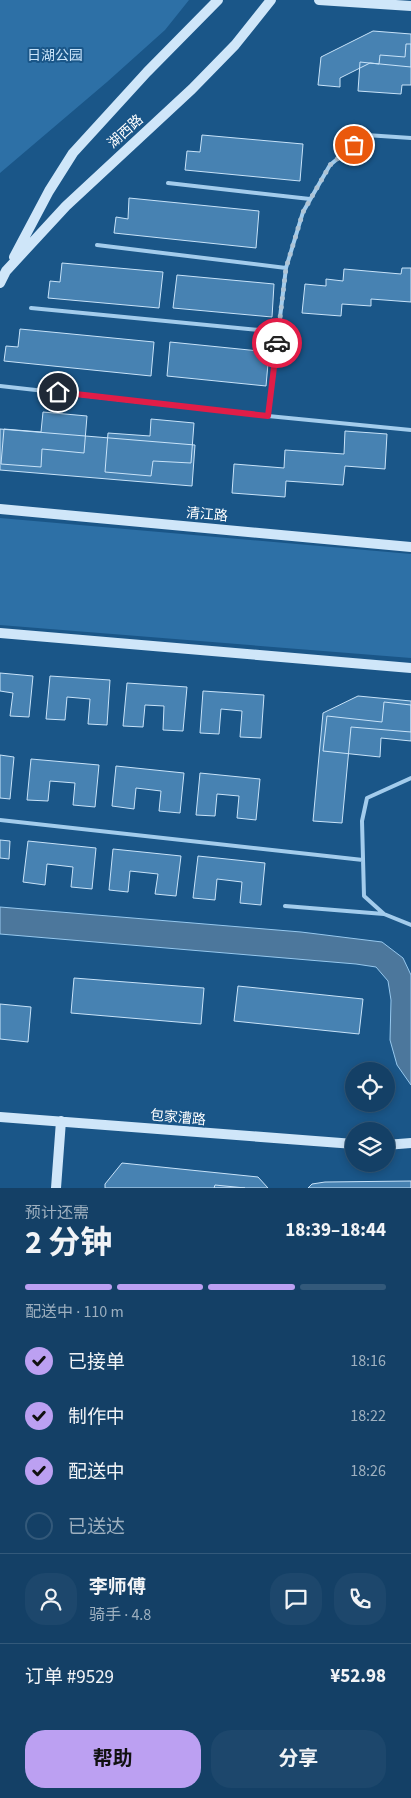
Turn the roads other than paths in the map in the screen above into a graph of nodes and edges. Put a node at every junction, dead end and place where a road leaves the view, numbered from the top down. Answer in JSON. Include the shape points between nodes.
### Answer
{"nodes":[{"id":1,"x":218,"y":0,"type":"edge"},
{"id":2,"x":271,"y":0,"type":"edge"},
{"id":3,"x":319,"y":0,"type":"edge"},
{"id":4,"x":411,"y":6,"type":"edge"},
{"id":5,"x":411,"y":138,"type":"edge"},
{"id":6,"x":168,"y":183,"type":"dead end"},
{"id":7,"x":310,"y":199,"type":"junction"},
{"id":8,"x":97,"y":245,"type":"dead end"},
{"id":9,"x":286,"y":268,"type":"junction"},
{"id":10,"x":6,"y":271,"type":"junction"},
{"id":11,"x":0,"y":283,"type":"edge"},
{"id":12,"x":31,"y":308,"type":"dead end"},
{"id":13,"x":279,"y":332,"type":"junction"},
{"id":14,"x":0,"y":386,"type":"edge"},
{"id":15,"x":268,"y":416,"type":"junction"},
{"id":16,"x":411,"y":430,"type":"edge"},
{"id":17,"x":0,"y":509,"type":"edge"},
{"id":18,"x":411,"y":547,"type":"edge"},
{"id":19,"x":0,"y":633,"type":"edge"},
{"id":20,"x":411,"y":668,"type":"edge"},
{"id":21,"x":411,"y":778,"type":"edge"},
{"id":22,"x":0,"y":820,"type":"edge"},
{"id":23,"x":363,"y":860,"type":"junction"},
{"id":24,"x":285,"y":906,"type":"dead end"},
{"id":25,"x":384,"y":914,"type":"junction"},
{"id":26,"x":411,"y":925,"type":"edge"},
{"id":27,"x":0,"y":1117,"type":"edge"},
{"id":28,"x":61,"y":1121,"type":"junction"},
{"id":29,"x":345,"y":1143,"type":"edge"},
{"id":30,"x":411,"y":1143,"type":"edge"},
{"id":31,"x":395,"y":1144,"type":"edge"},
{"id":32,"x":56,"y":1188,"type":"edge"}],
"edges":[{"from":1,"to":10,"type":"street","via":[[73,153]]},
{"from":2,"to":10,"type":"street","name":"湖西路","via":[[192,89],[66,206]]},
{"from":3,"to":4,"type":"street"},
{"from":5,"to":7,"type":"lane","via":[[366,135],[330,165]]},
{"from":6,"to":7,"type":"lane"},
{"from":7,"to":9,"type":"lane"},
{"from":8,"to":9,"type":"lane"},
{"from":9,"to":13,"type":"lane"},
{"from":10,"to":11,"type":"street","name":"湖西路"},
{"from":12,"to":13,"type":"lane"},
{"from":13,"to":15,"type":"lane"},
{"from":14,"to":15,"type":"lane"},
{"from":15,"to":16,"type":"lane"},
{"from":17,"to":18,"type":"street","name":"清江路"},
{"from":19,"to":20,"type":"street"},
{"from":21,"to":23,"type":"lane","via":[[367,798],[362,821]]},
{"from":22,"to":23,"type":"lane"},
{"from":23,"to":25,"type":"lane","via":[[364,896]]},
{"from":24,"to":25,"type":"lane"},
{"from":25,"to":26,"type":"lane"},
{"from":27,"to":28,"type":"street","name":"包家漕路"},
{"from":28,"to":29,"type":"street","name":"包家漕路"},
{"from":28,"to":32,"type":"street"},
{"from":30,"to":31,"type":"street"}]}
